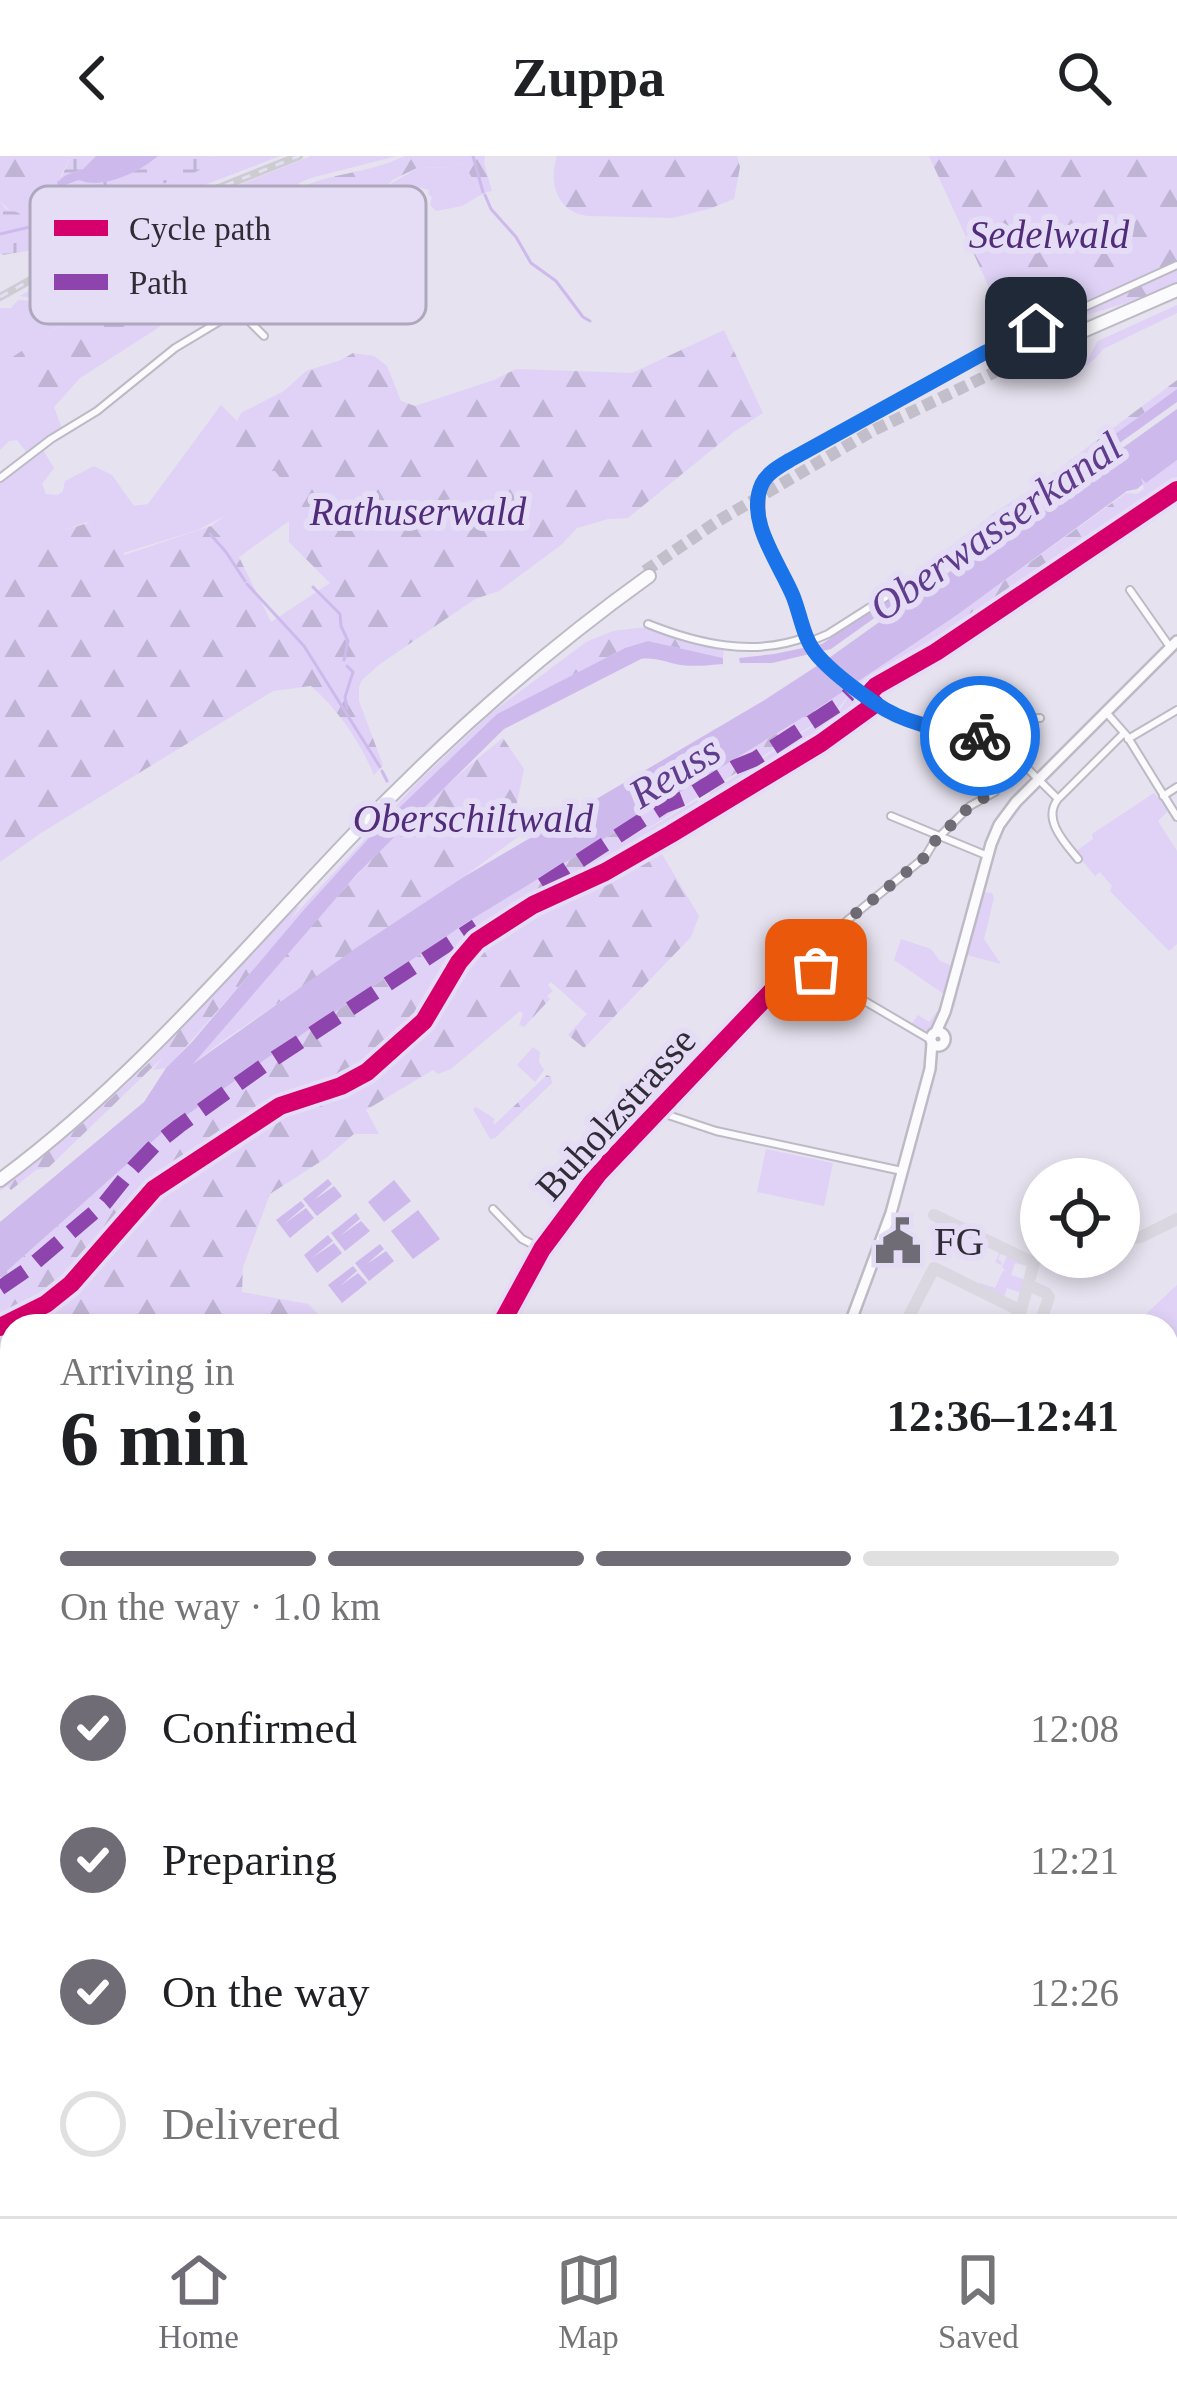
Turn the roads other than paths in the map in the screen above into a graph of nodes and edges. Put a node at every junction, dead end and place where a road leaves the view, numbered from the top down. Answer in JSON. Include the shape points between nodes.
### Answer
{"nodes":[{"id":1,"x":1177,"y":265,"type":"edge"},
{"id":2,"x":1177,"y":294,"type":"edge"},
{"id":3,"x":214,"y":324,"type":"edge"},
{"id":4,"x":252,"y":324,"type":"edge"},
{"id":5,"x":264,"y":336,"type":"dead end"},
{"id":6,"x":1052,"y":348,"type":"tunnel mouth"},
{"id":7,"x":0,"y":478,"type":"edge"},
{"id":8,"x":1130,"y":590,"type":"dead end"},
{"id":9,"x":886,"y":597,"type":"dead end"},
{"id":10,"x":648,"y":625,"type":"dead end"},
{"id":11,"x":1174,"y":644,"type":"edge"},
{"id":12,"x":813,"y":647,"type":"junction"},
{"id":13,"x":1004,"y":690,"type":"dead end"},
{"id":14,"x":1177,"y":710,"type":"edge"},
{"id":15,"x":1105,"y":711,"type":"junction"},
{"id":16,"x":1025,"y":718,"type":"junction"},
{"id":17,"x":1040,"y":718,"type":"dead end"},
{"id":18,"x":1126,"y":736,"type":"junction"},
{"id":19,"x":1002,"y":743,"type":"junction"},
{"id":20,"x":1040,"y":780,"type":"junction"},
{"id":21,"x":1177,"y":787,"type":"edge"},
{"id":22,"x":1163,"y":796,"type":"junction"},
{"id":23,"x":1058,"y":799,"type":"junction"},
{"id":24,"x":891,"y":816,"type":"dead end"},
{"id":25,"x":1177,"y":817,"type":"edge"},
{"id":26,"x":941,"y":835,"type":"junction"},
{"id":27,"x":988,"y":856,"type":"junction"},
{"id":28,"x":1078,"y":859,"type":"dead end"},
{"id":29,"x":805,"y":966,"type":"junction"},
{"id":30,"x":936,"y":1038,"type":"junction"},
{"id":31,"x":656,"y":1111,"type":"junction"},
{"id":32,"x":0,"y":1170,"type":"edge"},
{"id":33,"x":902,"y":1171,"type":"junction"},
{"id":34,"x":0,"y":1180,"type":"edge"},
{"id":35,"x":493,"y":1209,"type":"dead end"},
{"id":36,"x":542,"y":1249,"type":"junction"},
{"id":37,"x":507,"y":1314,"type":"edge"},
{"id":38,"x":853,"y":1314,"type":"edge"}],
"edges":[{"from":1,"to":12,"type":"street","via":[[984,353],[767,476],[761,526]]},
{"from":2,"to":6,"type":"highway"},
{"from":3,"to":7,"type":"street"},
{"from":4,"to":5,"type":"street"},
{"from":8,"to":11,"type":"street"},
{"from":9,"to":12,"type":"street"},
{"from":10,"to":12,"type":"street","via":[[728,646]]},
{"from":11,"to":15,"type":"main road"},
{"from":12,"to":19,"type":"street","via":[[879,706]]},
{"from":13,"to":16,"type":"street"},
{"from":14,"to":18,"type":"street"},
{"from":15,"to":18,"type":"street"},
{"from":15,"to":20,"type":"main road"},
{"from":16,"to":17,"type":"street"},
{"from":16,"to":19,"type":"street"},
{"from":18,"to":22,"type":"street"},
{"from":18,"to":23,"type":"street"},
{"from":19,"to":20,"type":"street"},
{"from":19,"to":26,"type":"street","name":"Buholzstrasse","via":[[994,792]]},
{"from":20,"to":23,"type":"street"},
{"from":20,"to":27,"type":"main road","via":[[1002,820]]},
{"from":21,"to":22,"type":"street"},
{"from":22,"to":25,"type":"street"},
{"from":23,"to":28,"type":"street","via":[[1052,819]]},
{"from":24,"to":26,"type":"street"},
{"from":26,"to":27,"type":"street"},
{"from":26,"to":29,"type":"street","name":"Buholzstrasse"},
{"from":27,"to":30,"type":"main road"},
{"from":29,"to":30,"type":"street"},
{"from":29,"to":31,"type":"street","name":"Buholzstrasse","via":[[770,991]]},
{"from":30,"to":33,"type":"main road"},
{"from":31,"to":33,"type":"street"},
{"from":31,"to":36,"type":"street","name":"Buholzstrasse"},
{"from":32,"to":34,"type":"highway","via":[[146,1044],[454,724],[647,573],[457,733],[146,1056]]},
{"from":33,"to":38,"type":"main road"},
{"from":35,"to":36,"type":"street"},
{"from":36,"to":37,"type":"street","name":"Buholzstrasse"}]}
